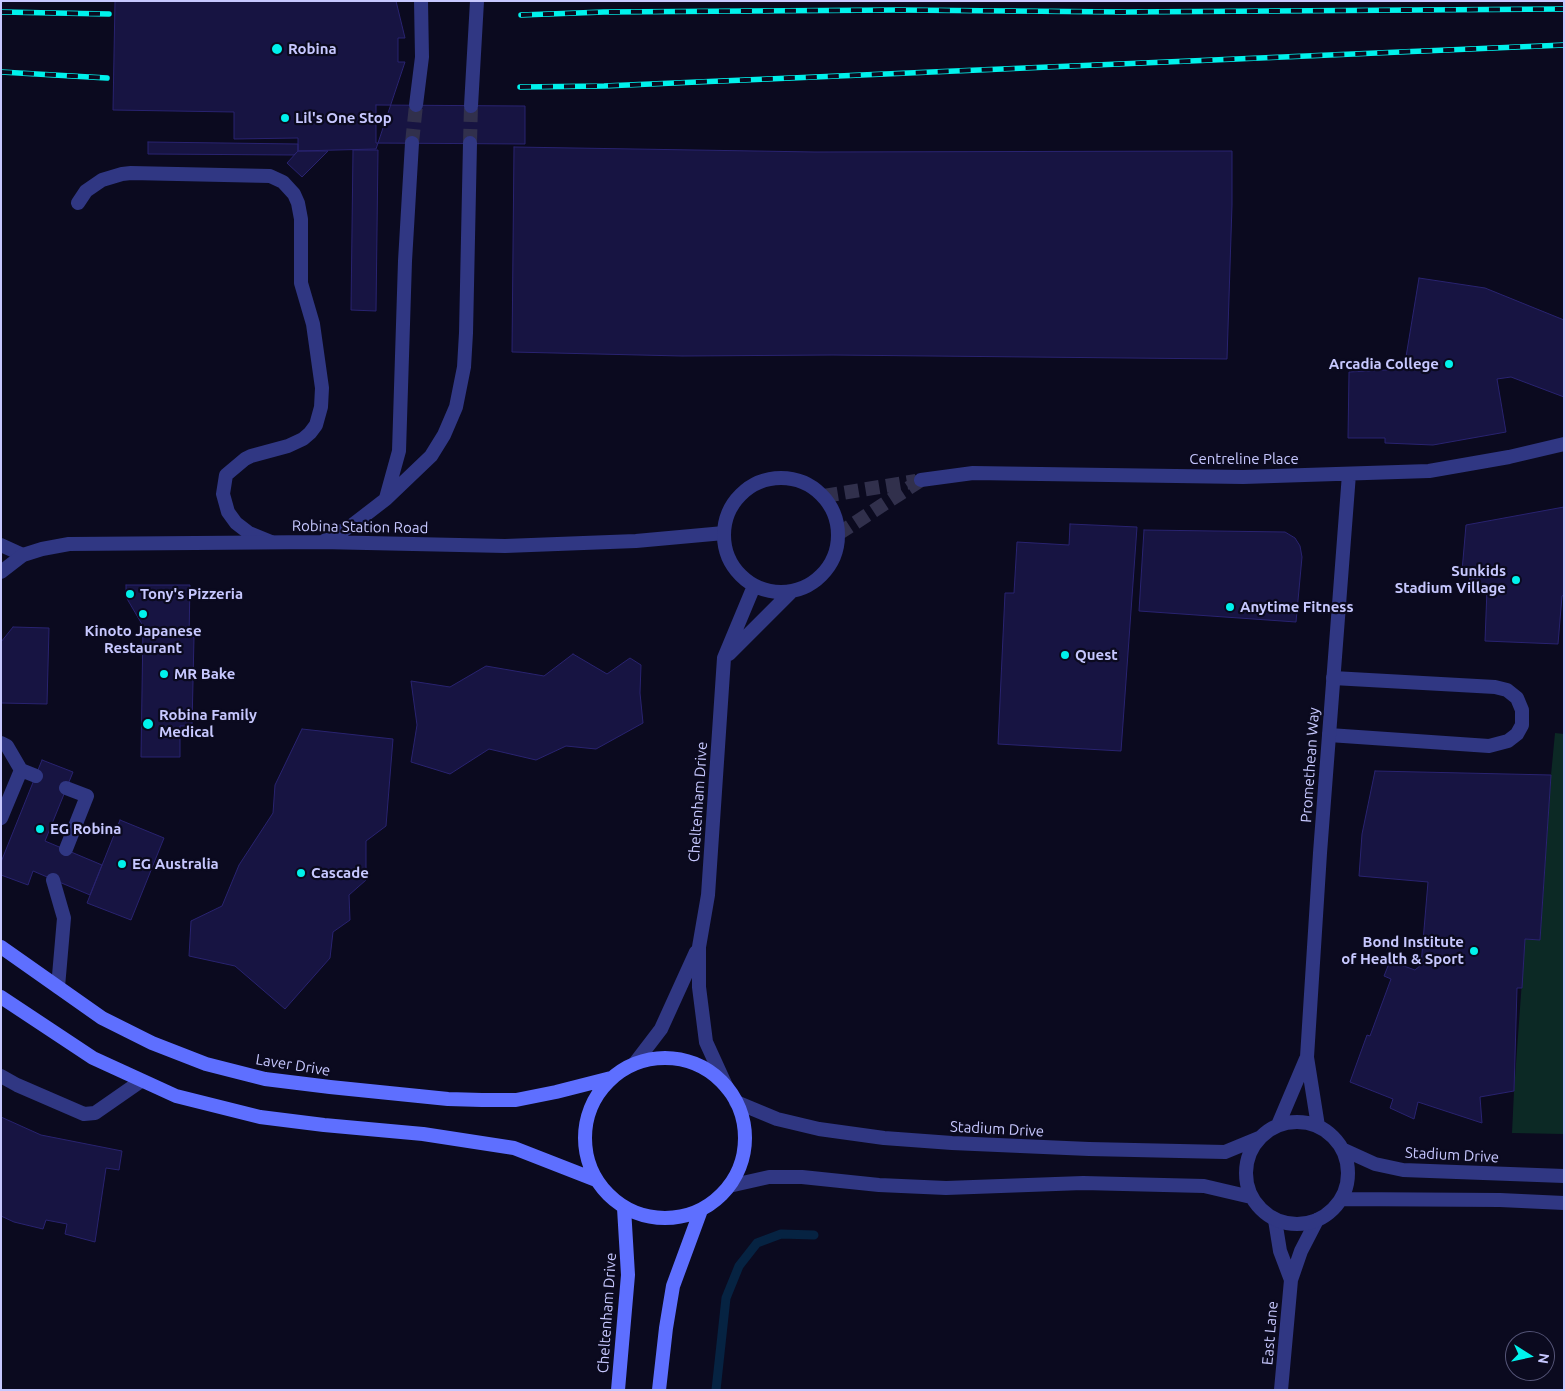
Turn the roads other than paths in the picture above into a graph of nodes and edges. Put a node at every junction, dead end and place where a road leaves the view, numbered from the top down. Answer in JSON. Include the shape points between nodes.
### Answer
{"nodes":[{"id":1,"x":421,"y":1,"type":"edge"},
{"id":2,"x":477,"y":1,"type":"edge"},
{"id":3,"x":416,"y":106,"type":"tunnel mouth"},
{"id":4,"x":471,"y":106,"type":"tunnel mouth"},
{"id":5,"x":412,"y":143,"type":"tunnel mouth"},
{"id":6,"x":470,"y":143,"type":"tunnel mouth"},
{"id":7,"x":78,"y":203,"type":"dead end"},
{"id":8,"x":1564,"y":444,"type":"edge"},
{"id":9,"x":1349,"y":474,"type":"junction"},
{"id":10,"x":921,"y":480,"type":"tunnel mouth"},
{"id":11,"x":386,"y":499,"type":"junction"},
{"id":12,"x":724,"y":533,"type":"junction"},
{"id":13,"x":321,"y":542,"type":"junction"},
{"id":14,"x":276,"y":543,"type":"junction"},
{"id":15,"x":1,"y":544,"type":"edge"},
{"id":16,"x":23,"y":555,"type":"junction"},
{"id":17,"x":1,"y":572,"type":"edge"},
{"id":18,"x":754,"y":586,"type":"junction"},
{"id":19,"x":791,"y":592,"type":"junction"},
{"id":20,"x":724,"y":658,"type":"junction"},
{"id":21,"x":1333,"y":678,"type":"junction"},
{"id":22,"x":1329,"y":736,"type":"junction"},
{"id":23,"x":1,"y":743,"type":"edge"},
{"id":24,"x":21,"y":770,"type":"junction"},
{"id":25,"x":36,"y":776,"type":"dead end"},
{"id":26,"x":66,"y":788,"type":"dead end"},
{"id":27,"x":1,"y":818,"type":"edge"},
{"id":28,"x":66,"y":849,"type":"dead end"},
{"id":29,"x":53,"y":880,"type":"dead end"},
{"id":30,"x":699,"y":946,"type":"junction"},
{"id":31,"x":1,"y":947,"type":"edge"},
{"id":32,"x":58,"y":987,"type":"junction"},
{"id":33,"x":1,"y":997,"type":"edge"},
{"id":34,"x":1307,"y":1057,"type":"junction"},
{"id":35,"x":635,"y":1063,"type":"junction"},
{"id":36,"x":1,"y":1076,"type":"edge"},
{"id":37,"x":611,"y":1078,"type":"junction"},
{"id":38,"x":141,"y":1081,"type":"junction"},
{"id":39,"x":728,"y":1088,"type":"junction"},
{"id":40,"x":736,"y":1102,"type":"junction"},
{"id":41,"x":1278,"y":1125,"type":"junction"},
{"id":42,"x":1318,"y":1126,"type":"junction"},
{"id":43,"x":1259,"y":1138,"type":"junction"},
{"id":44,"x":1342,"y":1149,"type":"junction"},
{"id":45,"x":1564,"y":1176,"type":"edge"},
{"id":46,"x":596,"y":1180,"type":"junction"},
{"id":47,"x":729,"y":1186,"type":"junction"},
{"id":48,"x":1251,"y":1197,"type":"junction"},
{"id":49,"x":1342,"y":1199,"type":"junction"},
{"id":50,"x":1564,"y":1203,"type":"edge"},
{"id":51,"x":624,"y":1208,"type":"junction"},
{"id":52,"x":701,"y":1210,"type":"junction"},
{"id":53,"x":1275,"y":1220,"type":"junction"},
{"id":54,"x":1317,"y":1220,"type":"junction"},
{"id":55,"x":1291,"y":1280,"type":"junction"},
{"id":56,"x":618,"y":1390,"type":"edge"},
{"id":57,"x":659,"y":1390,"type":"edge"},
{"id":58,"x":1281,"y":1390,"type":"edge"}],
"edges":[{"from":1,"to":3,"type":"street","bridge":true,"via":[[422,57]]},
{"from":2,"to":4,"type":"street","bridge":true},
{"from":5,"to":11,"type":"street","via":[[399,451]]},
{"from":6,"to":11,"type":"street","via":[[466,333],[464,368],[456,407],[431,456]]},
{"from":7,"to":14,"type":"street","via":[[86,191],[102,180],[131,173],[270,176],[283,182],[294,194],[301,219],[301,283],[313,324],[322,388],[321,407],[316,425],[303,439],[245,459],[226,476],[223,494],[228,512],[236,523],[256,537]]},
{"from":8,"to":9,"type":"street","name":"Centreline Place","via":[[1429,471]]},
{"from":9,"to":10,"type":"street","name":"Centreline Place","via":[[1243,477],[973,473]]},
{"from":9,"to":21,"type":"street","name":"Promethean Way"},
{"from":11,"to":13,"type":"street","via":[[351,526]]},
{"from":12,"to":13,"type":"street","name":"Robina Station Road","via":[[636,541],[505,546]]},
{"from":12,"to":18,"type":"street","via":[[725,548],[733,566]]},
{"from":12,"to":19,"type":"street","via":[[728,513],[742,493],[770,479],[783,477],[803,482],[824,496],[834,513],[838,534],[834,558],[819,578]]},
{"from":13,"to":14,"type":"street","name":"Robina Station Road"},
{"from":14,"to":16,"type":"street","name":"Robina Station Road","via":[[69,544]]},
{"from":15,"to":16,"type":"street"},
{"from":16,"to":17,"type":"street","name":"Robina Station Road"},
{"from":18,"to":19,"type":"street","via":[[772,592]]},
{"from":18,"to":20,"type":"street","name":"Cheltenham Drive"},
{"from":19,"to":20,"type":"street"},
{"from":20,"to":30,"type":"street","name":"Cheltenham Drive","via":[[708,895]]},
{"from":21,"to":22,"type":"street","name":"Promethean Way"},
{"from":21,"to":22,"type":"street","via":[[1495,687],[1507,690],[1517,698],[1522,710],[1522,725],[1518,734],[1508,741],[1490,746]]},
{"from":22,"to":34,"type":"street","name":"Promethean Way"},
{"from":23,"to":24,"type":"street","via":[[7,746]]},
{"from":24,"to":25,"type":"street"},
{"from":24,"to":27,"type":"street"},
{"from":26,"to":28,"type":"street","via":[[87,796]]},
{"from":29,"to":32,"type":"street","via":[[64,918]]},
{"from":30,"to":35,"type":"street","name":"Cheltenham Drive","via":[[660,1029]]},
{"from":30,"to":39,"type":"street","name":"Cheltenham Drive","via":[[699,987],[706,1042]]},
{"from":31,"to":32,"type":"main road","name":"Laver Drive"},
{"from":32,"to":37,"type":"main road","name":"Laver Drive","via":[[102,1018],[152,1043],[206,1064],[266,1079],[448,1099],[516,1100]]},
{"from":33,"to":38,"type":"main road","via":[[93,1058]]},
{"from":34,"to":41,"type":"street"},
{"from":34,"to":42,"type":"street"},
{"from":35,"to":37,"type":"main road"},
{"from":35,"to":39,"type":"main road","via":[[660,1057],[685,1060],[709,1071]]},
{"from":36,"to":38,"type":"street","via":[[84,1114],[95,1113]]},
{"from":37,"to":46,"type":"main road","via":[[587,1118],[584,1139],[587,1161]]},
{"from":38,"to":46,"type":"main road","via":[[176,1096],[260,1117],[423,1134],[514,1148]]},
{"from":39,"to":40,"type":"main road"},
{"from":40,"to":43,"type":"street","name":"Stadium Drive","via":[[777,1118],[819,1129],[952,1143],[1225,1152]]},
{"from":40,"to":47,"type":"main road","via":[[743,1123],[744,1145],[740,1167]]},
{"from":41,"to":42,"type":"street","via":[[1292,1121]]},
{"from":41,"to":43,"type":"street"},
{"from":42,"to":44,"type":"street"},
{"from":43,"to":48,"type":"street","via":[[1245,1166]]},
{"from":44,"to":45,"type":"street","name":"Stadium Drive","via":[[1375,1164],[1403,1170]]},
{"from":44,"to":49,"type":"street","via":[[1348,1165]]},
{"from":46,"to":51,"type":"main road","via":[[608,1196]]},
{"from":47,"to":48,"type":"street","via":[[778,1177],[802,1177],[946,1188],[1083,1183],[1204,1186]]},
{"from":47,"to":52,"type":"main road"},
{"from":48,"to":53,"type":"street"},
{"from":49,"to":50,"type":"street"},
{"from":49,"to":54,"type":"street"},
{"from":51,"to":52,"type":"main road","via":[[648,1217],[675,1218]]},
{"from":51,"to":56,"type":"main road","name":"Cheltenham Drive","via":[[628,1275]]},
{"from":52,"to":57,"type":"main road","via":[[673,1286]]},
{"from":53,"to":54,"type":"street","via":[[1303,1224]]},
{"from":53,"to":55,"type":"street","via":[[1280,1251]]},
{"from":54,"to":55,"type":"street"},
{"from":55,"to":58,"type":"street","name":"East Lane"}]}
